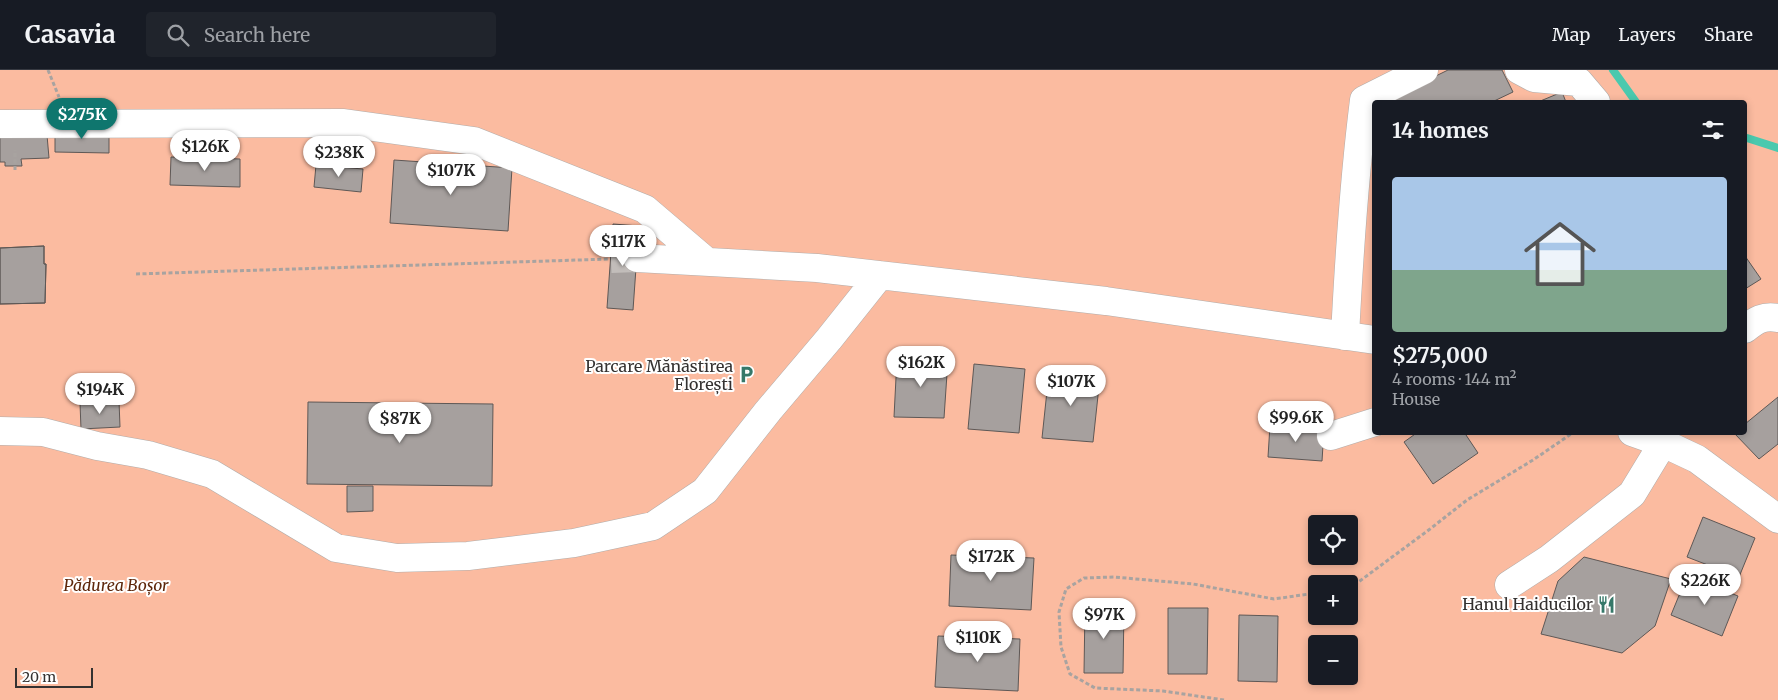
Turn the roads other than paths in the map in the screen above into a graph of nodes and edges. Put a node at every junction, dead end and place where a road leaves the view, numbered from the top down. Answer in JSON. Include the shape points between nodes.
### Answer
{"nodes":[{"id":1,"x":1424,"y":70,"type":"edge"},
{"id":2,"x":1519,"y":70,"type":"edge"},
{"id":3,"x":1594,"y":100,"type":"edge"},
{"id":4,"x":0,"y":124,"type":"edge"},
{"id":5,"x":624,"y":259,"type":"tunnel mouth"},
{"id":6,"x":706,"y":261,"type":"junction"},
{"id":7,"x":880,"y":275,"type":"junction"},
{"id":8,"x":1778,"y":318,"type":"edge"},
{"id":9,"x":1747,"y":327,"type":"edge"},
{"id":10,"x":1346,"y":336,"type":"junction"},
{"id":11,"x":1372,"y":340,"type":"edge"},
{"id":12,"x":1372,"y":423,"type":"edge"},
{"id":13,"x":0,"y":431,"type":"edge"},
{"id":14,"x":1640,"y":435,"type":"edge"},
{"id":15,"x":1331,"y":436,"type":"dead end"},
{"id":16,"x":1663,"y":443,"type":"junction"},
{"id":17,"x":1778,"y":519,"type":"edge"},
{"id":18,"x":1509,"y":586,"type":"dead end"}],
"edges":[{"from":1,"to":10,"type":"lane","via":[[1364,100],[1349,253]]},
{"from":2,"to":3,"type":"lane","via":[[1534,78],[1578,82]]},
{"from":4,"to":6,"type":"lane","via":[[344,123],[474,141],[645,209]]},
{"from":5,"to":6,"type":"lane"},
{"from":6,"to":7,"type":"lane"},
{"from":7,"to":10,"type":"lane","via":[[1106,301]]},
{"from":7,"to":13,"type":"lane","via":[[705,491],[653,526],[574,543],[468,556],[397,558],[336,548],[212,474],[148,455],[43,432]]},
{"from":8,"to":9,"type":"lane","via":[[1758,319]]},
{"from":10,"to":11,"type":"lane"},
{"from":12,"to":15,"type":"lane"},
{"from":14,"to":16,"type":"lane"},
{"from":16,"to":17,"type":"lane","via":[[1697,460]]},
{"from":16,"to":18,"type":"lane","via":[[1632,494],[1550,559]]}]}
